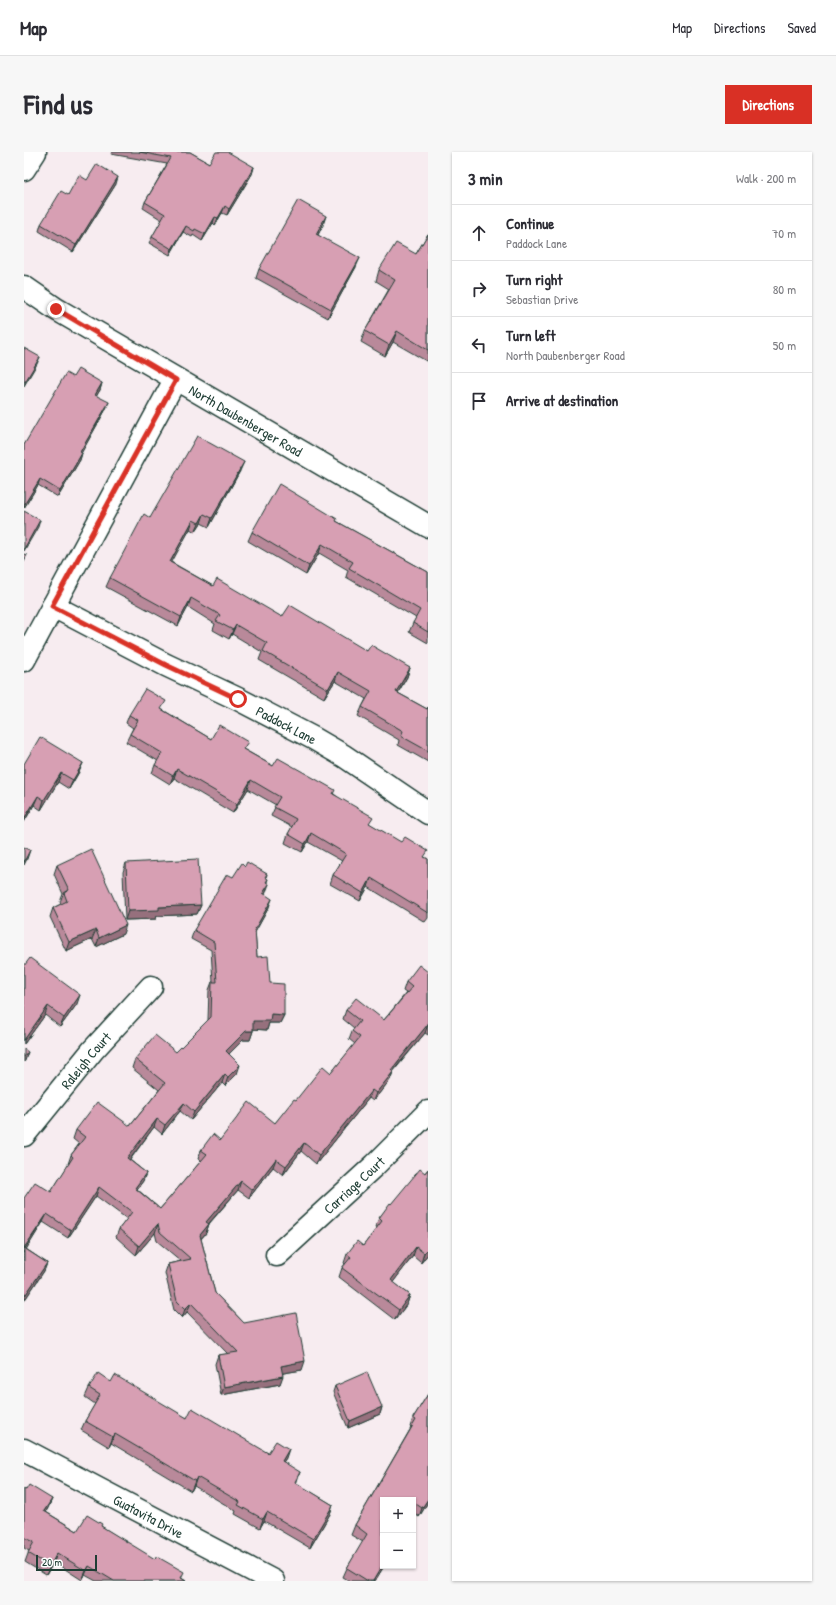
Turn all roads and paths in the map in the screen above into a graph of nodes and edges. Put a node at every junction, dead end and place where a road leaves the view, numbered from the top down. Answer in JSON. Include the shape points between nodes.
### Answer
{"nodes":[{"id":1,"x":35,"y":152,"type":"edge"},
{"id":2,"x":24,"y":169,"type":"edge"},
{"id":3,"x":24,"y":287,"type":"edge"},
{"id":4,"x":176,"y":380,"type":"junction"},
{"id":5,"x":428,"y":526,"type":"edge"},
{"id":6,"x":52,"y":606,"type":"junction"},
{"id":7,"x":24,"y":660,"type":"edge"},
{"id":8,"x":428,"y":813,"type":"edge"},
{"id":9,"x":151,"y":987,"type":"dead end"},
{"id":10,"x":428,"y":1112,"type":"edge"},
{"id":11,"x":24,"y":1135,"type":"edge"},
{"id":12,"x":277,"y":1254,"type":"dead end"},
{"id":13,"x":24,"y":1450,"type":"edge"},
{"id":14,"x":273,"y":1581,"type":"edge"}],
"edges":[{"from":1,"to":2,"type":"street"},
{"from":3,"to":4,"type":"street","name":"North Daubenberger Road","via":[[56,309]]},
{"from":4,"to":5,"type":"street","name":"North Daubenberger Road"},
{"from":4,"to":6,"type":"street"},
{"from":6,"to":7,"type":"street"},
{"from":6,"to":8,"type":"street","name":"Paddock Lane","via":[[313,738]]},
{"from":9,"to":11,"type":"street","name":"Raleigh Court","via":[[94,1050]]},
{"from":10,"to":12,"type":"street","name":"Carriage Court","via":[[375,1165]]},
{"from":13,"to":14,"type":"street","name":"Guatavita Drive"}]}
